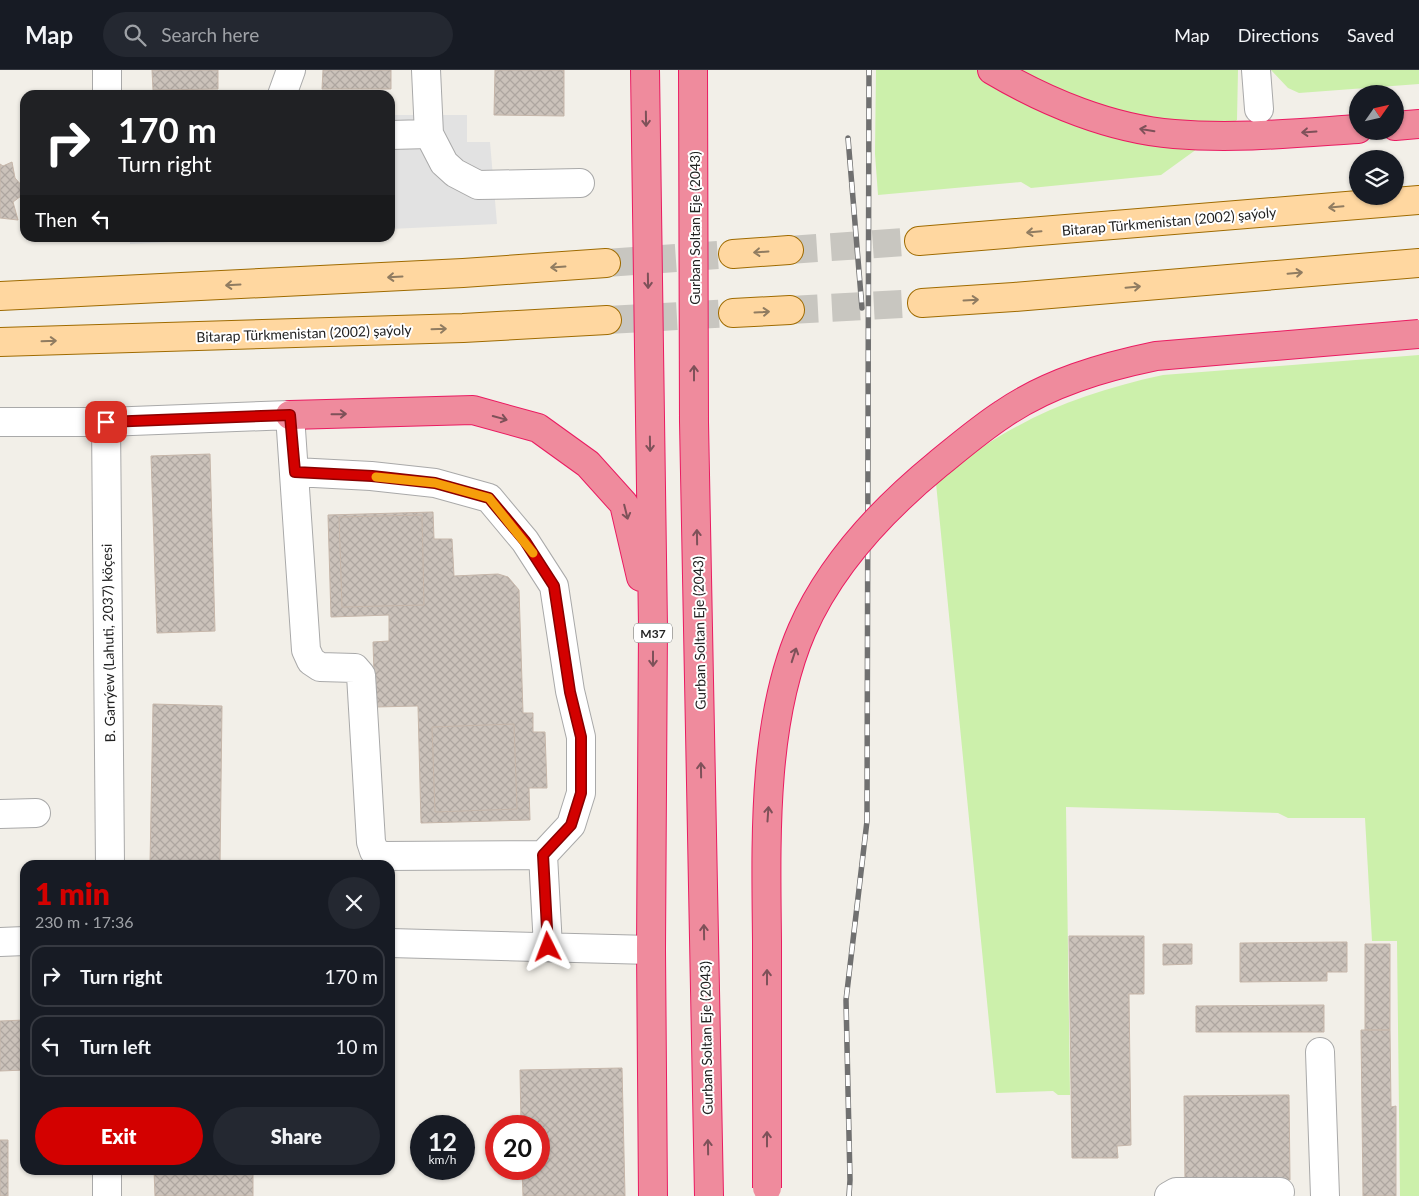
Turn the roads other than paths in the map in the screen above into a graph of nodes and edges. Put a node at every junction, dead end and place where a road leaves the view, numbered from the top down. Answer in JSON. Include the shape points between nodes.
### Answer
{"nodes":[{"id":1,"x":107,"y":70,"type":"edge"},
{"id":2,"x":291,"y":70,"type":"edge"},
{"id":3,"x":426,"y":70,"type":"edge"},
{"id":4,"x":645,"y":70,"type":"edge"},
{"id":5,"x":693,"y":70,"type":"edge"},
{"id":6,"x":992,"y":70,"type":"edge"},
{"id":7,"x":1256,"y":70,"type":"edge"},
{"id":8,"x":107,"y":90,"type":"edge"},
{"id":9,"x":284,"y":90,"type":"edge"},
{"id":10,"x":1259,"y":109,"type":"dead end"},
{"id":11,"x":1419,"y":124,"type":"edge"},
{"id":12,"x":1404,"y":125,"type":"edge"},
{"id":13,"x":1349,"y":129,"type":"edge"},
{"id":14,"x":430,"y":134,"type":"junction"},
{"id":15,"x":395,"y":135,"type":"edge"},
{"id":16,"x":580,"y":183,"type":"dead end"},
{"id":17,"x":1419,"y":200,"type":"edge"},
{"id":18,"x":919,"y":241,"type":"tunnel mouth"},
{"id":19,"x":789,"y":250,"type":"tunnel mouth"},
{"id":20,"x":733,"y":254,"type":"tunnel mouth"},
{"id":21,"x":606,"y":263,"type":"tunnel mouth"},
{"id":22,"x":1419,"y":263,"type":"edge"},
{"id":23,"x":0,"y":296,"type":"edge"},
{"id":24,"x":922,"y":303,"type":"tunnel mouth"},
{"id":25,"x":790,"y":310,"type":"tunnel mouth"},
{"id":26,"x":734,"y":313,"type":"tunnel mouth"},
{"id":27,"x":608,"y":320,"type":"tunnel mouth"},
{"id":28,"x":1419,"y":334,"type":"edge"},
{"id":29,"x":0,"y":342,"type":"edge"},
{"id":30,"x":290,"y":415,"type":"junction"},
{"id":31,"x":0,"y":422,"type":"edge"},
{"id":32,"x":106,"y":422,"type":"junction"},
{"id":33,"x":295,"y":472,"type":"junction"},
{"id":34,"x":653,"y":627,"type":"junction"},
{"id":35,"x":36,"y":812,"type":"dead end"},
{"id":36,"x":0,"y":814,"type":"edge"},
{"id":37,"x":543,"y":855,"type":"junction"},
{"id":38,"x":110,"y":860,"type":"edge"},
{"id":39,"x":20,"y":940,"type":"edge"},
{"id":40,"x":0,"y":942,"type":"edge"},
{"id":41,"x":395,"y":943,"type":"edge"},
{"id":42,"x":548,"y":947,"type":"junction"},
{"id":43,"x":651,"y":950,"type":"junction"},
{"id":44,"x":1320,"y":1052,"type":"dead end"},
{"id":45,"x":107,"y":1175,"type":"edge"},
{"id":46,"x":767,"y":1192,"type":"edge"},
{"id":47,"x":1280,"y":1192,"type":"dead end"},
{"id":48,"x":107,"y":1196,"type":"edge"},
{"id":49,"x":654,"y":1196,"type":"edge"},
{"id":50,"x":709,"y":1196,"type":"edge"},
{"id":51,"x":1169,"y":1196,"type":"edge"},
{"id":52,"x":1325,"y":1196,"type":"edge"}],
"edges":[{"from":1,"to":8,"type":"street"},
{"from":2,"to":9,"type":"street"},
{"from":3,"to":14,"type":"street"},
{"from":4,"to":34,"type":"highway","number":"M37","one_way":true},
{"from":50,"to":5,"type":"highway","name":"Gurban Soltan Eje (2043)","one_way":true,"via":[[695,432]]},
{"from":13,"to":6,"type":"highway","one_way":true,"via":[[1219,136],[1163,133],[1098,117],[1030,92]]},
{"from":7,"to":10,"type":"street"},
{"from":11,"to":12,"type":"highway"},
{"from":14,"to":15,"type":"street"},
{"from":14,"to":16,"type":"street","via":[[444,163],[467,181],[478,185]]},
{"from":17,"to":18,"type":"main road","name":"Bitarap Türkmenistan (2002) şaýoly","one_way":true},
{"from":19,"to":20,"type":"main road","one_way":true},
{"from":21,"to":23,"type":"main road","one_way":true},
{"from":24,"to":22,"type":"main road","one_way":true},
{"from":26,"to":25,"type":"main road","one_way":true},
{"from":29,"to":27,"type":"main road","name":"Bitarap Türkmenistan (2002) şaýoly","one_way":true,"via":[[463,328]]},
{"from":46,"to":28,"type":"highway","one_way":true,"bridge":true,"via":[[766,841],[775,731],[786,679],[801,633],[836,571],[885,512],[956,449],[1004,413],[1070,380],[1115,364],[1156,356]]},
{"from":30,"to":32,"type":"street"},
{"from":30,"to":33,"type":"street"},
{"from":30,"to":34,"type":"highway","one_way":true,"via":[[473,410],[538,428],[588,464],[624,504]]},
{"from":31,"to":32,"type":"street"},
{"from":32,"to":38,"type":"street","name":"B. Garrýew (Lahuti, 2037) köçesi"},
{"from":33,"to":37,"type":"street","via":[[435,483],[489,498],[525,541],[554,586],[570,692],[581,737],[581,793],[571,825]]},
{"from":33,"to":37,"type":"street","via":[[306,650],[311,662],[320,667],[355,668],[361,675],[370,842],[374,851],[383,856]]},
{"from":34,"to":43,"type":"highway","number":"M37","one_way":true},
{"from":35,"to":36,"type":"street"},
{"from":37,"to":42,"type":"street"},
{"from":39,"to":40,"type":"street"},
{"from":41,"to":42,"type":"street"},
{"from":42,"to":43,"type":"street"},
{"from":43,"to":49,"type":"highway","number":"M37"},
{"from":44,"to":52,"type":"street"},
{"from":45,"to":48,"type":"street"},
{"from":47,"to":51,"type":"street","via":[[1176,1192]]}]}
